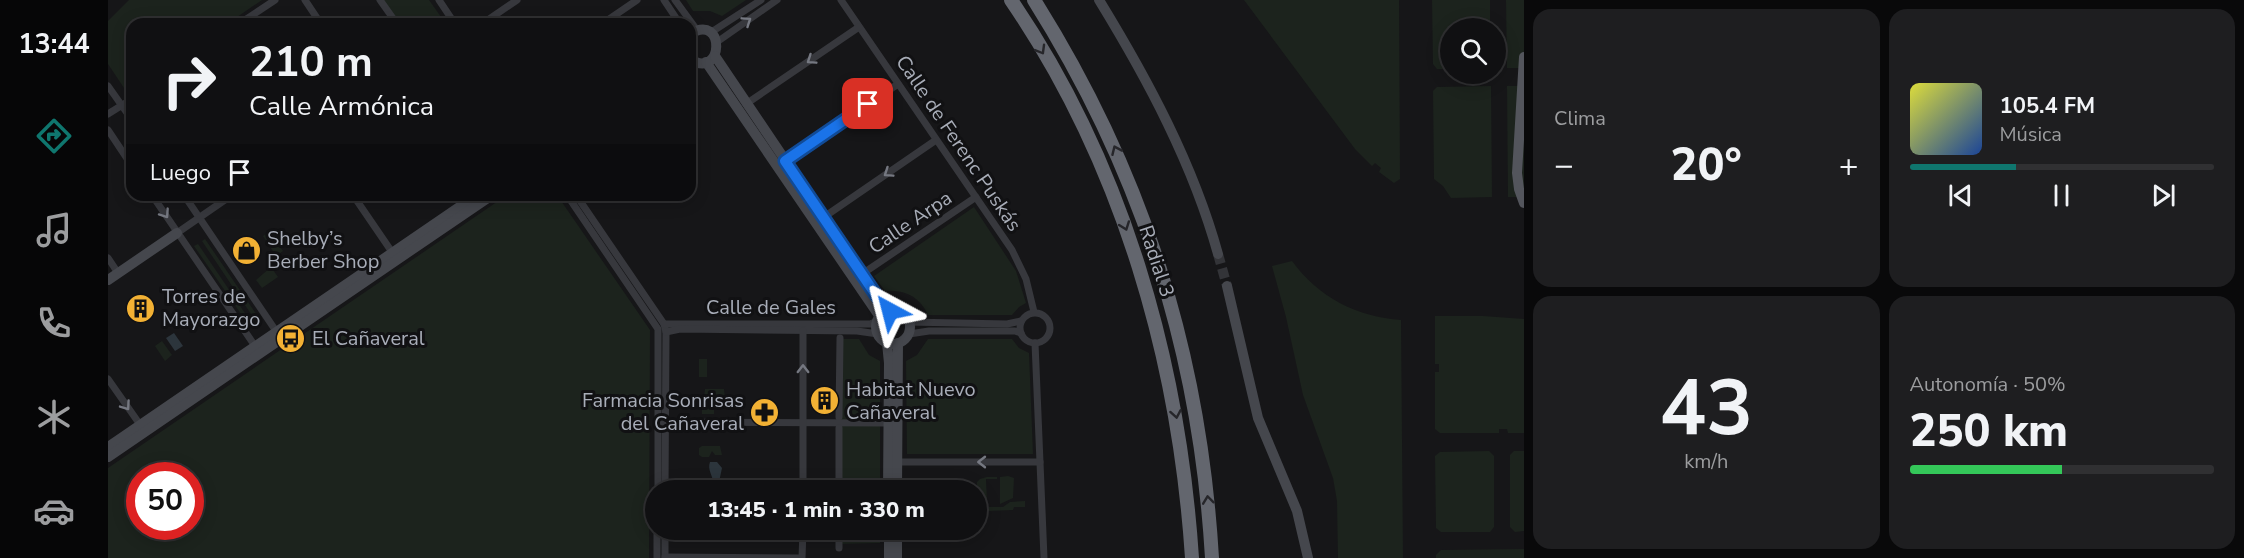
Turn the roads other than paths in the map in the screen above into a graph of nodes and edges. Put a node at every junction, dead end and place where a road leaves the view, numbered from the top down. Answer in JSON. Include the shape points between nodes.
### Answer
{"nodes":[{"id":1,"x":275,"y":0,"type":"edge"},
{"id":2,"x":305,"y":0,"type":"edge"},
{"id":3,"x":380,"y":0,"type":"edge"},
{"id":4,"x":439,"y":0,"type":"edge"},
{"id":5,"x":518,"y":0,"type":"edge"},
{"id":6,"x":637,"y":0,"type":"edge"},
{"id":7,"x":664,"y":0,"type":"edge"},
{"id":8,"x":675,"y":0,"type":"edge"},
{"id":9,"x":761,"y":0,"type":"edge"},
{"id":10,"x":777,"y":0,"type":"edge"},
{"id":11,"x":841,"y":0,"type":"edge"},
{"id":12,"x":1011,"y":0,"type":"edge"},
{"id":13,"x":1034,"y":0,"type":"edge"},
{"id":14,"x":1099,"y":0,"type":"edge"},
{"id":15,"x":248,"y":18,"type":"edge"},
{"id":16,"x":317,"y":18,"type":"edge"},
{"id":17,"x":393,"y":18,"type":"edge"},
{"id":18,"x":451,"y":18,"type":"edge"},
{"id":19,"x":491,"y":18,"type":"edge"},
{"id":20,"x":611,"y":18,"type":"edge"},
{"id":21,"x":676,"y":18,"type":"edge"},
{"id":22,"x":686,"y":18,"type":"edge"},
{"id":23,"x":859,"y":27,"type":"junction"},
{"id":24,"x":696,"y":32,"type":"edge"},
{"id":25,"x":710,"y":33,"type":"junction"},
{"id":26,"x":717,"y":42,"type":"junction"},
{"id":27,"x":1524,"y":57,"type":"edge"},
{"id":28,"x":710,"y":59,"type":"junction"},
{"id":29,"x":696,"y":60,"type":"edge"},
{"id":30,"x":898,"y":84,"type":"junction"},
{"id":31,"x":108,"y":86,"type":"edge"},
{"id":32,"x":126,"y":103,"type":"edge"},
{"id":33,"x":746,"y":104,"type":"junction"},
{"id":34,"x":122,"y":105,"type":"junction"},
{"id":35,"x":126,"y":111,"type":"edge"},
{"id":36,"x":108,"y":114,"type":"edge"},
{"id":37,"x":108,"y":130,"type":"edge"},
{"id":38,"x":936,"y":140,"type":"junction"},
{"id":39,"x":126,"y":157,"type":"edge"},
{"id":40,"x":785,"y":161,"type":"junction"},
{"id":41,"x":976,"y":197,"type":"junction"},
{"id":42,"x":156,"y":201,"type":"edge"},
{"id":43,"x":188,"y":201,"type":"edge"},
{"id":44,"x":224,"y":201,"type":"edge"},
{"id":45,"x":357,"y":201,"type":"edge"},
{"id":46,"x":469,"y":201,"type":"edge"},
{"id":47,"x":482,"y":201,"type":"edge"},
{"id":48,"x":571,"y":201,"type":"edge"},
{"id":49,"x":580,"y":201,"type":"edge"},
{"id":50,"x":1524,"y":203,"type":"edge"},
{"id":51,"x":824,"y":217,"type":"junction"},
{"id":52,"x":200,"y":218,"type":"junction"},
{"id":53,"x":177,"y":233,"type":"junction"},
{"id":54,"x":1218,"y":254,"type":"tunnel mouth"},
{"id":55,"x":395,"y":256,"type":"junction"},
{"id":56,"x":108,"y":258,"type":"edge"},
{"id":57,"x":118,"y":273,"type":"junction"},
{"id":58,"x":862,"y":274,"type":"junction"},
{"id":59,"x":108,"y":280,"type":"edge"},
{"id":60,"x":1227,"y":286,"type":"tunnel mouth"},
{"id":61,"x":1034,"y":312,"type":"junction"},
{"id":62,"x":882,"y":316,"type":"junction"},
{"id":63,"x":1021,"y":321,"type":"junction"},
{"id":64,"x":909,"y":322,"type":"junction"},
{"id":65,"x":665,"y":328,"type":"junction"},
{"id":66,"x":803,"y":331,"type":"junction"},
{"id":67,"x":1021,"y":333,"type":"junction"},
{"id":68,"x":878,"y":334,"type":"junction"},
{"id":69,"x":909,"y":334,"type":"junction"},
{"id":70,"x":279,"y":335,"type":"junction"},
{"id":71,"x":840,"y":338,"type":"dead end"},
{"id":72,"x":886,"y":343,"type":"junction"},
{"id":73,"x":898,"y":343,"type":"junction"},
{"id":74,"x":1035,"y":343,"type":"junction"},
{"id":75,"x":257,"y":350,"type":"junction"},
{"id":76,"x":108,"y":379,"type":"edge"},
{"id":77,"x":838,"y":417,"type":"dead end"},
{"id":78,"x":662,"y":422,"type":"junction"},
{"id":79,"x":803,"y":422,"type":"junction"},
{"id":80,"x":888,"y":423,"type":"junction"},
{"id":81,"x":142,"y":429,"type":"junction"},
{"id":82,"x":839,"y":429,"type":"dead end"},
{"id":83,"x":108,"y":447,"type":"edge"},
{"id":84,"x":108,"y":457,"type":"edge"},
{"id":85,"x":897,"y":462,"type":"junction"},
{"id":86,"x":1040,"y":462,"type":"junction"},
{"id":87,"x":659,"y":480,"type":"edge"},
{"id":88,"x":665,"y":480,"type":"edge"},
{"id":89,"x":803,"y":480,"type":"edge"},
{"id":90,"x":839,"y":480,"type":"edge"},
{"id":91,"x":888,"y":480,"type":"edge"},
{"id":92,"x":897,"y":480,"type":"edge"},
{"id":93,"x":659,"y":540,"type":"edge"},
{"id":94,"x":664,"y":540,"type":"edge"},
{"id":95,"x":802,"y":540,"type":"edge"},
{"id":96,"x":838,"y":540,"type":"edge"},
{"id":97,"x":889,"y":540,"type":"edge"},
{"id":98,"x":897,"y":540,"type":"edge"},
{"id":99,"x":838,"y":548,"type":"dead end"},
{"id":100,"x":663,"y":558,"type":"edge"},
{"id":101,"x":801,"y":558,"type":"edge"},
{"id":102,"x":889,"y":558,"type":"edge"},
{"id":103,"x":897,"y":558,"type":"edge"},
{"id":104,"x":1044,"y":558,"type":"edge"},
{"id":105,"x":1192,"y":558,"type":"edge"},
{"id":106,"x":1212,"y":558,"type":"edge"},
{"id":107,"x":1308,"y":558,"type":"edge"}],
"edges":[{"from":1,"to":15,"type":"street"},
{"from":2,"to":16,"type":"street"},
{"from":3,"to":17,"type":"street"},
{"from":4,"to":18,"type":"street"},
{"from":5,"to":19,"type":"street"},
{"from":6,"to":20,"type":"street"},
{"from":7,"to":21,"type":"street"},
{"from":8,"to":22,"type":"street"},
{"from":9,"to":25,"type":"street"},
{"from":26,"to":10,"type":"street","one_way":true},
{"from":11,"to":23,"type":"street","name":"Calle de Ferenc Puskás"},
{"from":12,"to":105,"type":"highway","name":"Radial 3","one_way":true,"via":[[1087,135],[1140,266],[1176,412]]},
{"from":106,"to":13,"type":"highway","name":"Radial 3","one_way":true,"via":[[1195,408],[1152,240],[1101,118]]},
{"from":14,"to":54,"type":"main road","via":[[1150,88],[1184,158]]},
{"from":23,"to":30,"type":"street","name":"Calle de Ferenc Puskás"},
{"from":23,"to":33,"type":"street","one_way":true},
{"from":24,"to":25,"type":"main road"},
{"from":25,"to":26,"type":"main road"},
{"from":26,"to":28,"type":"main road"},
{"from":27,"to":50,"type":"main road","via":[[1517,173]]},
{"from":28,"to":29,"type":"main road"},
{"from":28,"to":33,"type":"main road"},
{"from":28,"to":62,"type":"main road"},
{"from":30,"to":38,"type":"street","name":"Calle de Ferenc Puskás"},
{"from":30,"to":40,"type":"street"},
{"from":31,"to":34,"type":"street"},
{"from":32,"to":34,"type":"street"},
{"from":33,"to":40,"type":"main road"},
{"from":34,"to":35,"type":"street"},
{"from":34,"to":36,"type":"street"},
{"from":37,"to":39,"type":"street"},
{"from":38,"to":41,"type":"street","name":"Calle de Ferenc Puskás"},
{"from":38,"to":51,"type":"street","one_way":true},
{"from":40,"to":51,"type":"main road"},
{"from":41,"to":58,"type":"street","name":"Calle Arpa"},
{"from":41,"to":61,"type":"street","name":"Calle de Ferenc Puskás","via":[[1018,261]]},
{"from":42,"to":53,"type":"street","one_way":true},
{"from":43,"to":52,"type":"street"},
{"from":44,"to":52,"type":"street"},
{"from":45,"to":55,"type":"street"},
{"from":46,"to":55,"type":"main road"},
{"from":47,"to":55,"type":"main road"},
{"from":48,"to":78,"type":"street","via":[[658,329]]},
{"from":49,"to":65,"type":"street"},
{"from":51,"to":58,"type":"main road"},
{"from":52,"to":53,"type":"street"},
{"from":52,"to":70,"type":"street"},
{"from":53,"to":57,"type":"main road"},
{"from":53,"to":75,"type":"street"},
{"from":55,"to":70,"type":"main road"},
{"from":56,"to":57,"type":"street"},
{"from":57,"to":59,"type":"main road"},
{"from":58,"to":62,"type":"main road"},
{"from":60,"to":107,"type":"main road","via":[[1258,418],[1297,511]]},
{"from":61,"to":63,"type":"street"},
{"from":61,"to":74,"type":"street","via":[[1047,318],[1050,327],[1044,340]]},
{"from":62,"to":64,"type":"main road","via":[[902,313]]},
{"from":62,"to":65,"type":"street","name":"Calle de Gales","via":[[870,324]]},
{"from":62,"to":68,"type":"main road"},
{"from":63,"to":64,"type":"street"},
{"from":63,"to":67,"type":"street"},
{"from":64,"to":69,"type":"main road"},
{"from":65,"to":66,"type":"street","name":"Calle de Gales"},
{"from":65,"to":78,"type":"street"},
{"from":66,"to":68,"type":"street","name":"Calle de Gales"},
{"from":79,"to":66,"type":"street","one_way":true},
{"from":67,"to":69,"type":"street"},
{"from":67,"to":74,"type":"street"},
{"from":68,"to":72,"type":"main road"},
{"from":69,"to":73,"type":"main road"},
{"from":70,"to":75,"type":"main road"},
{"from":71,"to":77,"type":"street"},
{"from":72,"to":73,"type":"main road"},
{"from":72,"to":80,"type":"main road"},
{"from":73,"to":85,"type":"main road"},
{"from":74,"to":86,"type":"street"},
{"from":75,"to":81,"type":"main road"},
{"from":76,"to":81,"type":"street","one_way":true},
{"from":78,"to":79,"type":"street"},
{"from":78,"to":87,"type":"street"},
{"from":78,"to":88,"type":"street"},
{"from":79,"to":80,"type":"street"},
{"from":79,"to":89,"type":"street"},
{"from":80,"to":91,"type":"main road"},
{"from":81,"to":83,"type":"main road"},
{"from":81,"to":84,"type":"main road"},
{"from":82,"to":90,"type":"street"},
{"from":86,"to":85,"type":"street","one_way":true},
{"from":85,"to":92,"type":"main road"},
{"from":86,"to":104,"type":"street"},
{"from":93,"to":100,"type":"street"},
{"from":94,"to":100,"type":"street"},
{"from":95,"to":101,"type":"street"},
{"from":96,"to":99,"type":"street"},
{"from":97,"to":102,"type":"main road"},
{"from":98,"to":103,"type":"main road"},
{"from":100,"to":101,"type":"street"}]}
